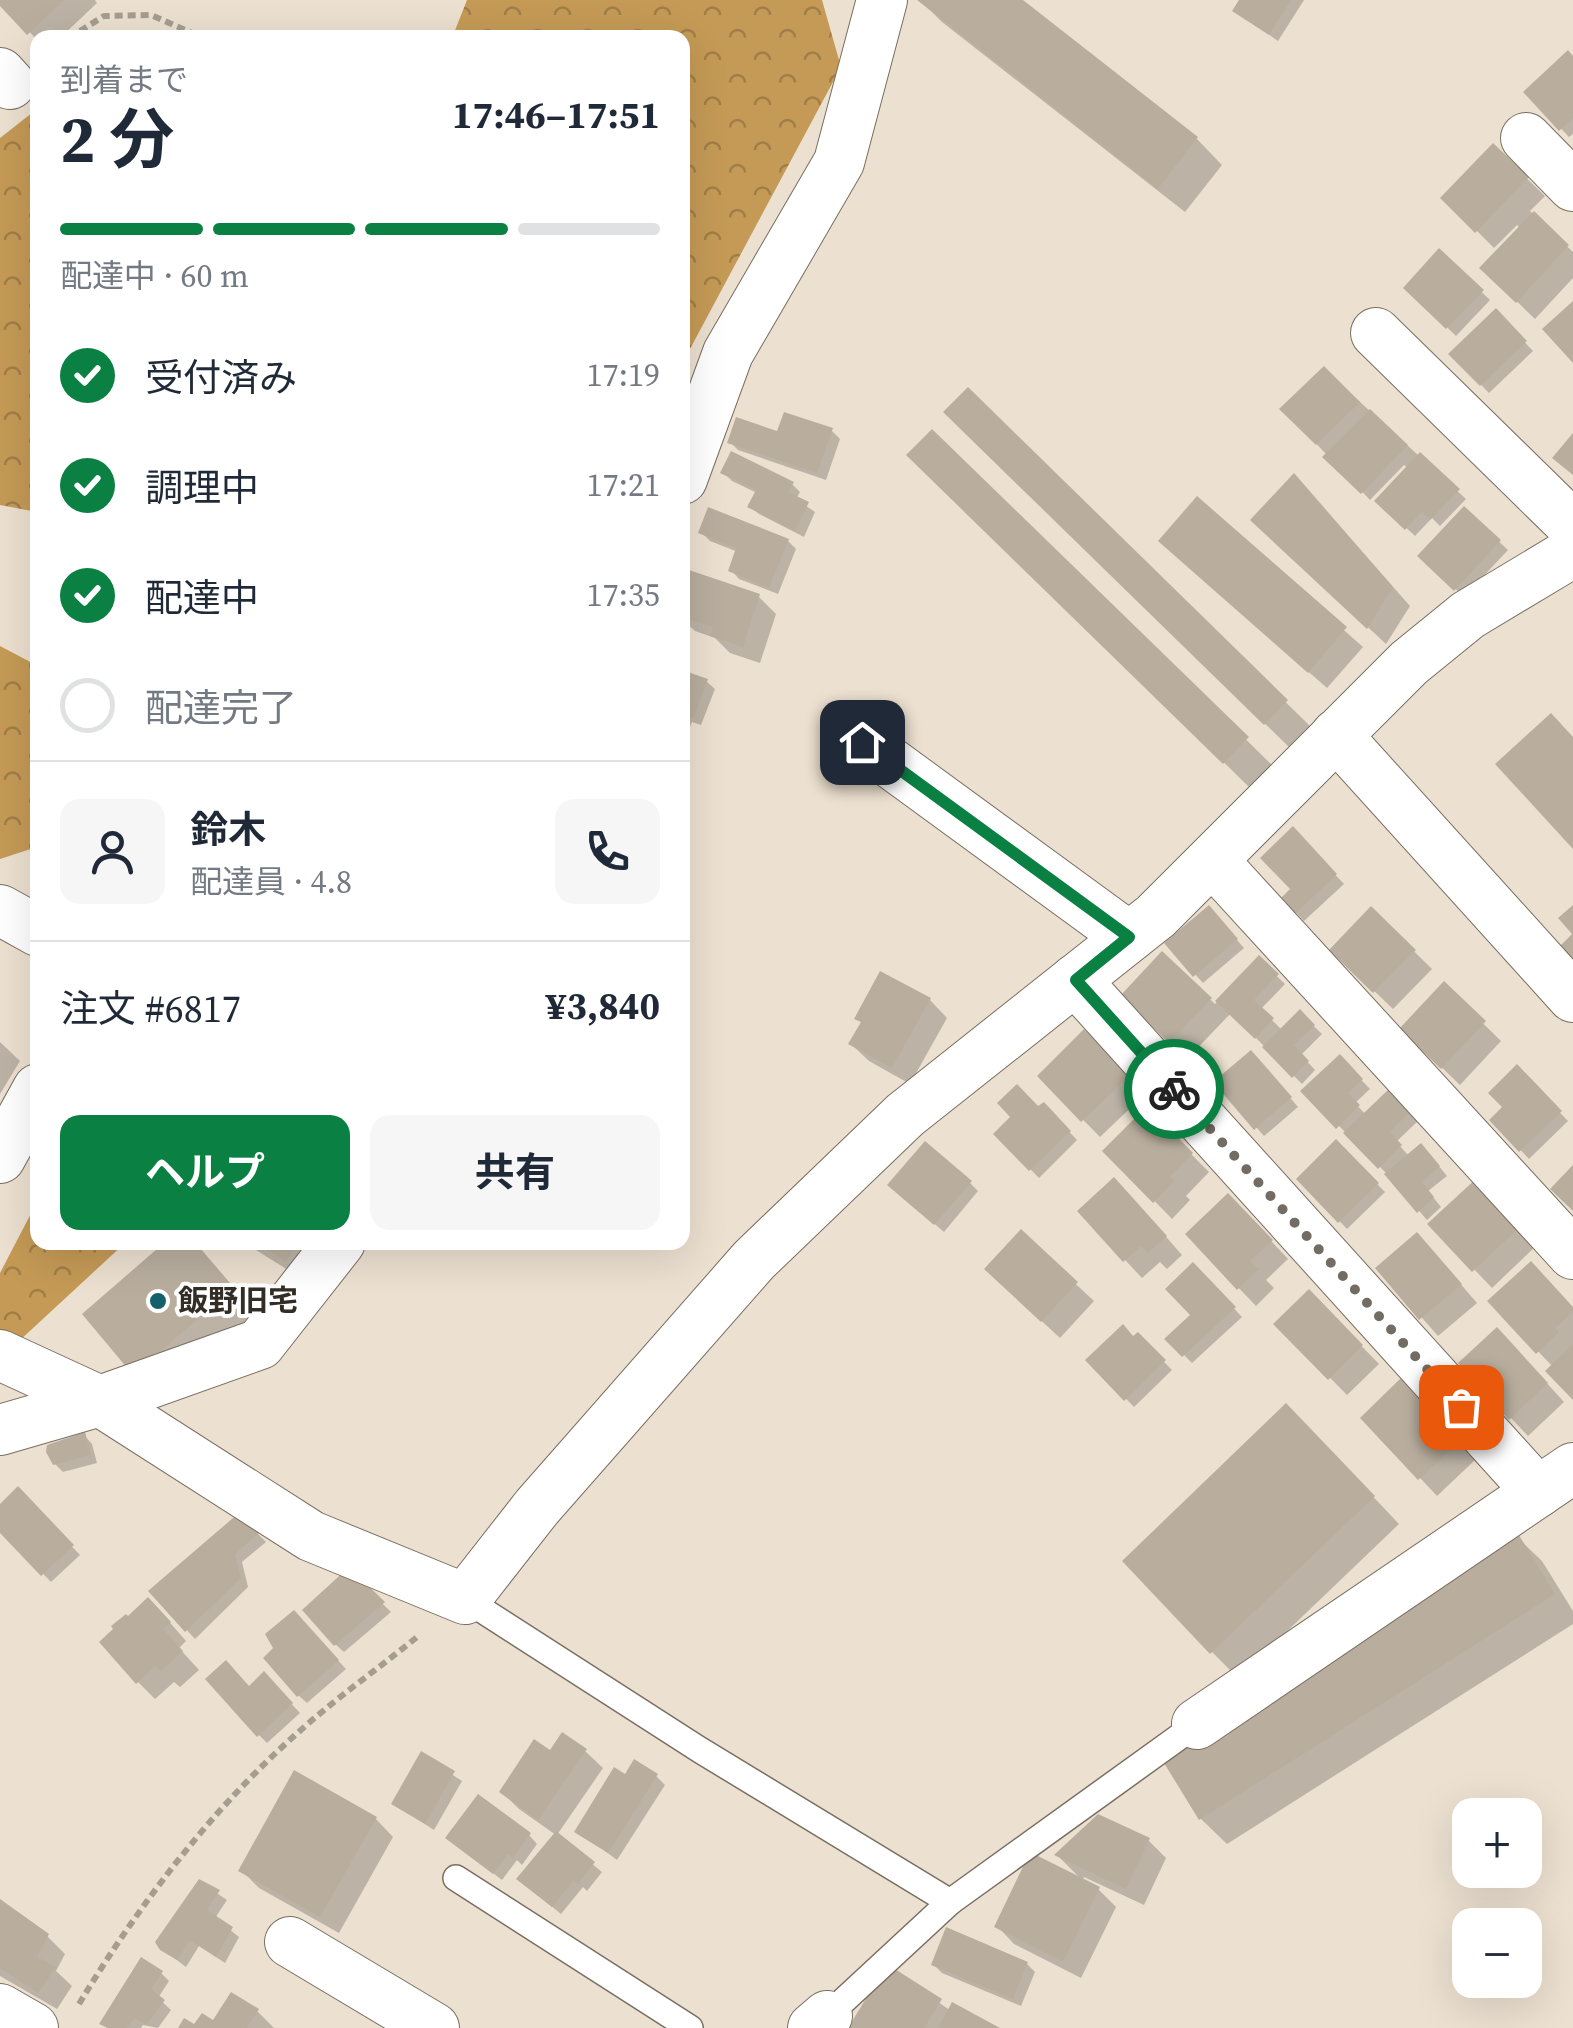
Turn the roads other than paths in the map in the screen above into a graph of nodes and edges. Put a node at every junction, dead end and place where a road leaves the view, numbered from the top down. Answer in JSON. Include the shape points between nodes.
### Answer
{"nodes":[{"id":1,"x":882,"y":0,"type":"edge"},
{"id":2,"x":1526,"y":138,"type":"dead end"},
{"id":3,"x":1573,"y":186,"type":"edge"},
{"id":4,"x":1376,"y":333,"type":"dead end"},
{"id":5,"x":690,"y":457,"type":"edge"},
{"id":6,"x":1573,"y":526,"type":"edge"},
{"id":7,"x":1573,"y":552,"type":"edge"},
{"id":8,"x":1336,"y":735,"type":"junction"},
{"id":9,"x":862,"y":742,"type":"dead end"},
{"id":10,"x":1213,"y":861,"type":"junction"},
{"id":11,"x":0,"y":910,"type":"edge"},
{"id":12,"x":30,"y":927,"type":"edge"},
{"id":13,"x":1129,"y":937,"type":"junction"},
{"id":14,"x":1076,"y":980,"type":"junction"},
{"id":15,"x":1573,"y":997,"type":"edge"},
{"id":16,"x":30,"y":1104,"type":"edge"},
{"id":17,"x":0,"y":1158,"type":"edge"},
{"id":18,"x":334,"y":1250,"type":"edge"},
{"id":19,"x":1573,"y":1254,"type":"edge"},
{"id":20,"x":0,"y":1354,"type":"edge"},
{"id":21,"x":100,"y":1401,"type":"junction"},
{"id":22,"x":0,"y":1430,"type":"edge"},
{"id":23,"x":1556,"y":1480,"type":"edge"},
{"id":24,"x":465,"y":1599,"type":"junction"},
{"id":25,"x":1198,"y":1724,"type":"joint"},
{"id":26,"x":456,"y":1878,"type":"dead end"},
{"id":27,"x":950,"y":1902,"type":"junction"},
{"id":28,"x":290,"y":1942,"type":"dead end"},
{"id":29,"x":0,"y":2010,"type":"edge"},
{"id":30,"x":53,"y":2020,"type":"edge"},
{"id":31,"x":820,"y":2022,"type":"edge"},
{"id":32,"x":434,"y":2028,"type":"edge"},
{"id":33,"x":690,"y":2028,"type":"edge"}],
"edges":[{"from":1,"to":5,"type":"street","via":[[838,162],[728,353]]},
{"from":2,"to":3,"type":"street"},
{"from":4,"to":6,"type":"street"},
{"from":7,"to":8,"type":"street","via":[[1468,615]]},
{"from":8,"to":10,"type":"street"},
{"from":8,"to":15,"type":"street"},
{"from":9,"to":13,"type":"street"},
{"from":10,"to":13,"type":"street"},
{"from":10,"to":19,"type":"street"},
{"from":11,"to":12,"type":"street"},
{"from":13,"to":14,"type":"street"},
{"from":14,"to":23,"type":"street"},
{"from":14,"to":24,"type":"street","via":[[905,1115],[754,1260]]},
{"from":16,"to":17,"type":"street"},
{"from":18,"to":21,"type":"street","via":[[260,1344]]},
{"from":20,"to":21,"type":"street"},
{"from":21,"to":22,"type":"street"},
{"from":21,"to":24,"type":"street","via":[[311,1536]]},
{"from":23,"to":25,"type":"street"},
{"from":24,"to":27,"type":"lane"},
{"from":25,"to":27,"type":"lane"},
{"from":26,"to":33,"type":"lane"},
{"from":27,"to":31,"type":"lane"},
{"from":28,"to":32,"type":"street"},
{"from":29,"to":30,"type":"street"}]}
